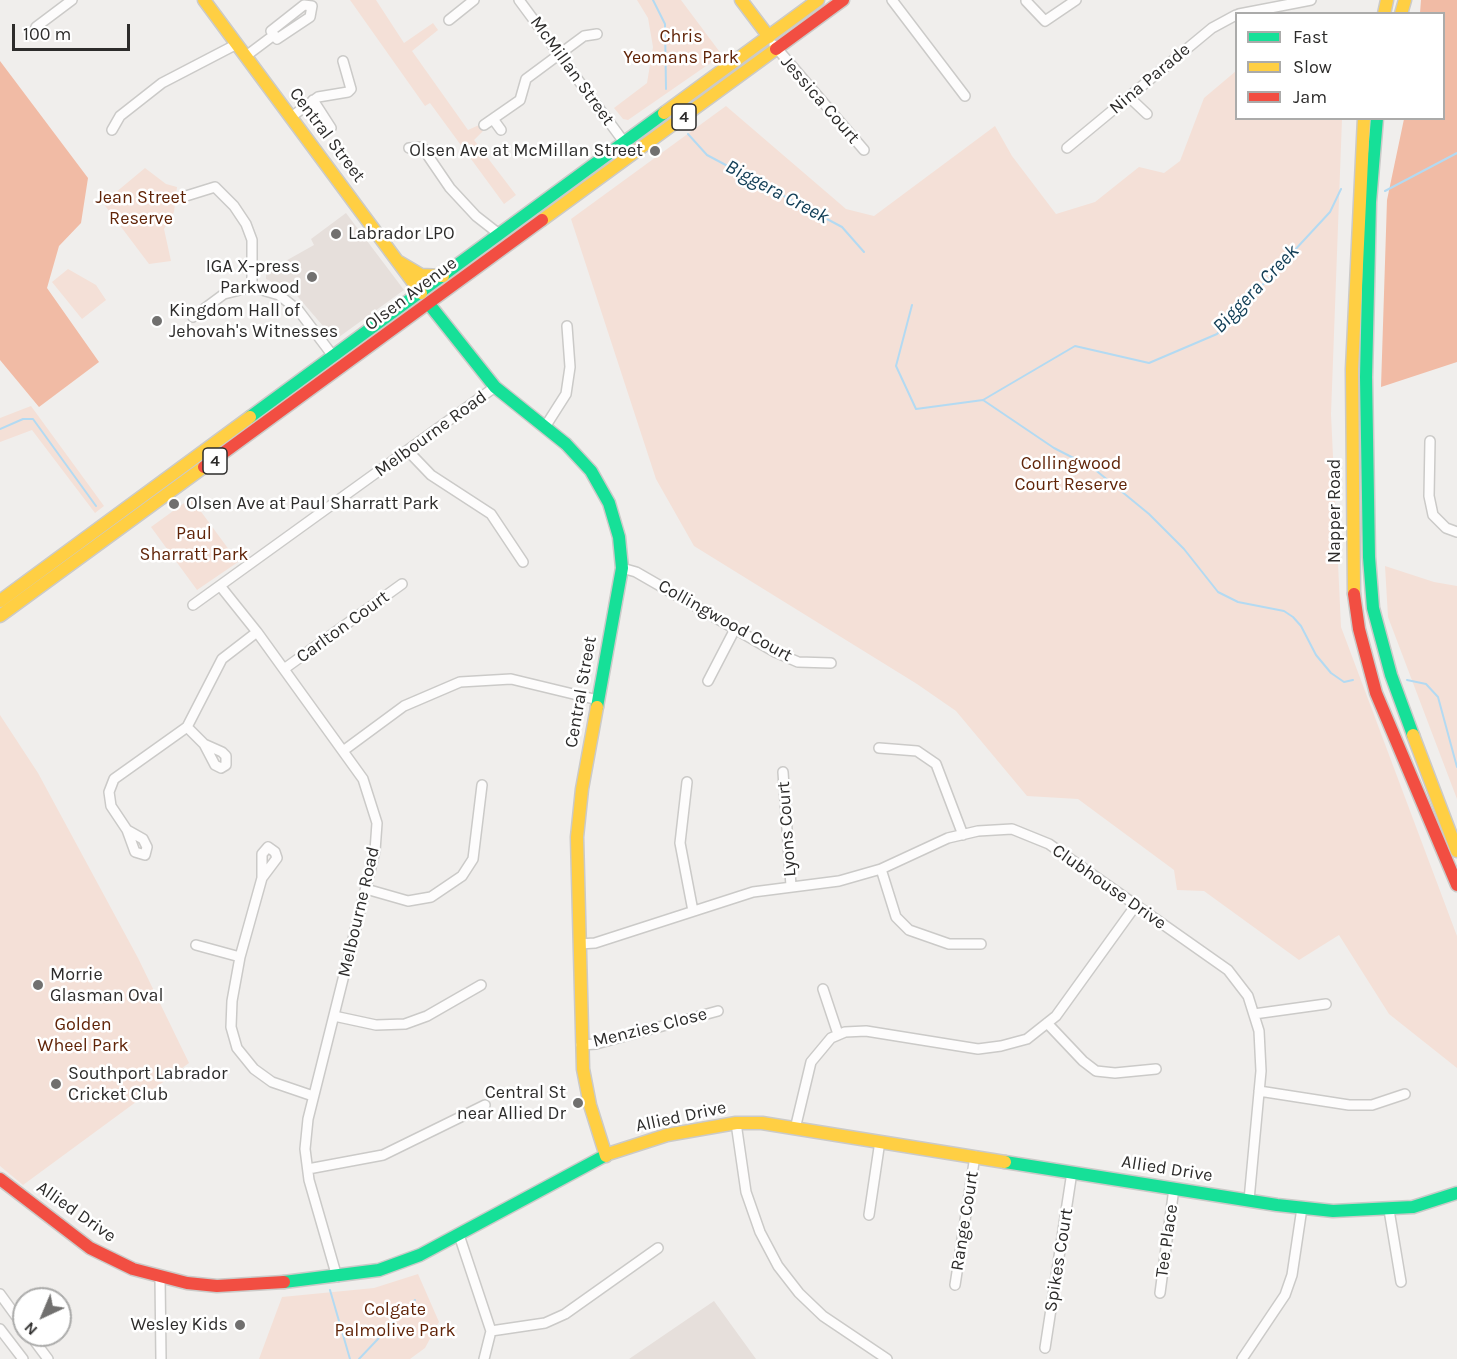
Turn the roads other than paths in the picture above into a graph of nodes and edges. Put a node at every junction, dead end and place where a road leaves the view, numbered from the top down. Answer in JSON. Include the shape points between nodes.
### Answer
{"nodes":[{"id":1,"x":72,"y":0,"type":"edge"},
{"id":2,"x":204,"y":0,"type":"edge"},
{"id":3,"x":474,"y":0,"type":"edge"},
{"id":4,"x":519,"y":0,"type":"edge"},
{"id":5,"x":741,"y":0,"type":"edge"},
{"id":6,"x":818,"y":0,"type":"edge"},
{"id":7,"x":843,"y":0,"type":"edge"},
{"id":8,"x":892,"y":0,"type":"edge"},
{"id":9,"x":1076,"y":0,"type":"edge"},
{"id":10,"x":1310,"y":0,"type":"edge"},
{"id":11,"x":1026,"y":1,"type":"edge"},
{"id":12,"x":1248,"y":12,"type":"edge"},
{"id":13,"x":1235,"y":16,"type":"edge"},
{"id":14,"x":449,"y":20,"type":"dead end"},
{"id":15,"x":36,"y":27,"type":"dead end"},
{"id":16,"x":597,"y":34,"type":"dead end"},
{"id":17,"x":274,"y":35,"type":"dead end"},
{"id":18,"x":769,"y":37,"type":"junction"},
{"id":19,"x":237,"y":44,"type":"junction"},
{"id":20,"x":776,"y":49,"type":"junction"},
{"id":21,"x":559,"y":53,"type":"junction"},
{"id":22,"x":246,"y":56,"type":"junction"},
{"id":23,"x":343,"y":61,"type":"dead end"},
{"id":24,"x":965,"y":96,"type":"dead end"},
{"id":25,"x":1129,"y":97,"type":"junction"},
{"id":26,"x":313,"y":100,"type":"junction"},
{"id":27,"x":1147,"y":114,"type":"dead end"},
{"id":28,"x":291,"y":117,"type":"junction"},
{"id":29,"x":492,"y":119,"type":"junction"},
{"id":30,"x":1364,"y":120,"type":"edge"},
{"id":31,"x":1377,"y":120,"type":"edge"},
{"id":32,"x":484,"y":125,"type":"dead end"},
{"id":33,"x":331,"y":128,"type":"dead end"},
{"id":34,"x":112,"y":130,"type":"dead end"},
{"id":35,"x":501,"y":130,"type":"dead end"},
{"id":36,"x":624,"y":142,"type":"junction"},
{"id":37,"x":409,"y":148,"type":"dead end"},
{"id":38,"x":1066,"y":148,"type":"dead end"},
{"id":39,"x":864,"y":150,"type":"dead end"},
{"id":40,"x":186,"y":196,"type":"dead end"},
{"id":41,"x":499,"y":234,"type":"junction"},
{"id":42,"x":399,"y":262,"type":"junction"},
{"id":43,"x":443,"y":276,"type":"junction"},
{"id":44,"x":252,"y":287,"type":"junction"},
{"id":45,"x":421,"y":293,"type":"junction"},
{"id":46,"x":429,"y":304,"type":"junction"},
{"id":47,"x":193,"y":317,"type":"dead end"},
{"id":48,"x":567,"y":326,"type":"dead end"},
{"id":49,"x":333,"y":356,"type":"junction"},
{"id":50,"x":495,"y":387,"type":"junction"},
{"id":51,"x":545,"y":428,"type":"junction"},
{"id":52,"x":1430,"y":441,"type":"dead end"},
{"id":53,"x":408,"y":451,"type":"junction"},
{"id":54,"x":1457,"y":532,"type":"edge"},
{"id":55,"x":523,"y":562,"type":"dead end"},
{"id":56,"x":622,"y":568,"type":"junction"},
{"id":57,"x":402,"y":584,"type":"dead end"},
{"id":58,"x":221,"y":587,"type":"junction"},
{"id":59,"x":0,"y":600,"type":"edge"},
{"id":60,"x":193,"y":605,"type":"dead end"},
{"id":61,"x":0,"y":616,"type":"edge"},
{"id":62,"x":735,"y":629,"type":"junction"},
{"id":63,"x":257,"y":632,"type":"junction"},
{"id":64,"x":831,"y":663,"type":"dead end"},
{"id":65,"x":284,"y":669,"type":"junction"},
{"id":66,"x":708,"y":681,"type":"dead end"},
{"id":67,"x":598,"y":700,"type":"junction"},
{"id":68,"x":187,"y":727,"type":"junction"},
{"id":69,"x":204,"y":744,"type":"dead end"},
{"id":70,"x":879,"y":748,"type":"dead end"},
{"id":71,"x":343,"y":751,"type":"junction"},
{"id":72,"x":783,"y":772,"type":"dead end"},
{"id":73,"x":687,"y":782,"type":"dead end"},
{"id":74,"x":482,"y":785,"type":"dead end"},
{"id":75,"x":127,"y":830,"type":"dead end"},
{"id":76,"x":963,"y":835,"type":"junction"},
{"id":77,"x":1457,"y":851,"type":"edge"},
{"id":78,"x":881,"y":869,"type":"junction"},
{"id":79,"x":262,"y":878,"type":"dead end"},
{"id":80,"x":1457,"y":885,"type":"edge"},
{"id":81,"x":791,"y":886,"type":"junction"},
{"id":82,"x":366,"y":889,"type":"junction"},
{"id":83,"x":1136,"y":906,"type":"junction"},
{"id":84,"x":693,"y":911,"type":"junction"},
{"id":85,"x":579,"y":944,"type":"junction"},
{"id":86,"x":981,"y":944,"type":"dead end"},
{"id":87,"x":196,"y":945,"type":"dead end"},
{"id":88,"x":240,"y":957,"type":"junction"},
{"id":89,"x":481,"y":985,"type":"dead end"},
{"id":90,"x":822,"y":990,"type":"dead end"},
{"id":91,"x":1326,"y":1004,"type":"dead end"},
{"id":92,"x":718,"y":1011,"type":"dead end"},
{"id":93,"x":1254,"y":1014,"type":"junction"},
{"id":94,"x":334,"y":1016,"type":"junction"},
{"id":95,"x":1047,"y":1023,"type":"junction"},
{"id":96,"x":838,"y":1034,"type":"junction"},
{"id":97,"x":581,"y":1045,"type":"junction"},
{"id":98,"x":1156,"y":1069,"type":"dead end"},
{"id":99,"x":1259,"y":1091,"type":"junction"},
{"id":100,"x":1405,"y":1094,"type":"dead end"},
{"id":101,"x":313,"y":1096,"type":"junction"},
{"id":102,"x":484,"y":1105,"type":"dead end"},
{"id":103,"x":736,"y":1124,"type":"junction"},
{"id":104,"x":795,"y":1129,"type":"junction"},
{"id":105,"x":880,"y":1141,"type":"junction"},
{"id":106,"x":606,"y":1156,"type":"junction"},
{"id":107,"x":975,"y":1156,"type":"junction"},
{"id":108,"x":308,"y":1169,"type":"junction"},
{"id":109,"x":1072,"y":1172,"type":"junction"},
{"id":110,"x":0,"y":1179,"type":"edge"},
{"id":111,"x":1174,"y":1188,"type":"junction"},
{"id":112,"x":1457,"y":1193,"type":"edge"},
{"id":113,"x":1249,"y":1200,"type":"junction"},
{"id":114,"x":1302,"y":1208,"type":"junction"},
{"id":115,"x":1389,"y":1210,"type":"junction"},
{"id":116,"x":869,"y":1215,"type":"dead end"},
{"id":117,"x":459,"y":1235,"type":"junction"},
{"id":118,"x":658,"y":1248,"type":"dead end"},
{"id":119,"x":160,"y":1276,"type":"junction"},
{"id":120,"x":337,"y":1277,"type":"junction"},
{"id":121,"x":1401,"y":1282,"type":"dead end"},
{"id":122,"x":955,"y":1285,"type":"dead end"},
{"id":123,"x":1160,"y":1293,"type":"dead end"},
{"id":124,"x":0,"y":1294,"type":"edge"},
{"id":125,"x":12,"y":1310,"type":"edge"},
{"id":126,"x":0,"y":1329,"type":"edge"},
{"id":127,"x":491,"y":1331,"type":"junction"},
{"id":128,"x":1045,"y":1348,"type":"dead end"},
{"id":129,"x":23,"y":1359,"type":"edge"},
{"id":130,"x":161,"y":1359,"type":"edge"},
{"id":131,"x":484,"y":1359,"type":"edge"},
{"id":132,"x":887,"y":1359,"type":"edge"},
{"id":133,"x":1242,"y":1359,"type":"edge"}],
"edges":[{"from":1,"to":15,"type":"street"},
{"from":2,"to":19,"type":"main road","name":"Central Street"},
{"from":3,"to":14,"type":"street"},
{"from":4,"to":21,"type":"street","name":"McMillan Street"},
{"from":5,"to":18,"type":"main road"},
{"from":6,"to":18,"type":"main road","name":"Olsen Avenue","number":"4"},
{"from":7,"to":20,"type":"main road","name":"Olsen Avenue","number":"4"},
{"from":8,"to":24,"type":"street"},
{"from":9,"to":11,"type":"street","via":[[1045,21]]},
{"from":10,"to":12,"type":"street","name":"Nina Parade"},
{"from":13,"to":25,"type":"street","name":"Nina Parade","via":[[1212,28]]},
{"from":16,"to":21,"type":"street","via":[[584,36]]},
{"from":17,"to":22,"type":"street"},
{"from":18,"to":20,"type":"street","name":"Jessica Court"},
{"from":18,"to":36,"type":"main road","name":"Olsen Avenue","number":"4"},
{"from":19,"to":22,"type":"main road","name":"Central Street"},
{"from":19,"to":34,"type":"street","via":[[162,83],[120,116]]},
{"from":20,"to":39,"type":"street","name":"Jessica Court"},
{"from":20,"to":46,"type":"main road","name":"Olsen Avenue","number":"4"},
{"from":21,"to":29,"type":"street","via":[[526,80],[520,100]]},
{"from":21,"to":36,"type":"street","name":"McMillan Street"},
{"from":22,"to":28,"type":"main road","name":"Central Street"},
{"from":23,"to":26,"type":"street","via":[[351,89]]},
{"from":25,"to":27,"type":"street"},
{"from":25,"to":38,"type":"street","name":"Nina Parade"},
{"from":26,"to":28,"type":"street"},
{"from":26,"to":33,"type":"street"},
{"from":28,"to":42,"type":"main road","name":"Central Street"},
{"from":29,"to":32,"type":"street"},
{"from":29,"to":35,"type":"street"},
{"from":30,"to":80,"type":"main road","name":"Napper Road","via":[[1352,369],[1356,609],[1376,693]]},
{"from":31,"to":77,"type":"main road","name":"Napper Road","via":[[1370,202],[1366,377],[1373,608],[1390,675]]},
{"from":36,"to":41,"type":"main road","name":"Olsen Avenue","number":"4"},
{"from":37,"to":41,"type":"street","via":[[422,147],[450,188]]},
{"from":40,"to":44,"type":"street","via":[[215,187],[234,206],[252,240]]},
{"from":41,"to":43,"type":"main road","name":"Olsen Avenue","number":"4"},
{"from":42,"to":43,"type":"main road","via":[[421,275]]},
{"from":42,"to":45,"type":"main road","name":"Central Street"},
{"from":43,"to":45,"type":"main road","name":"Olsen Avenue","number":"4"},
{"from":44,"to":47,"type":"street","via":[[224,294]]},
{"from":44,"to":49,"type":"street","via":[[279,295],[299,311]]},
{"from":45,"to":46,"type":"main road","name":"Central Street"},
{"from":45,"to":49,"type":"main road","name":"Olsen Avenue","number":"4"},
{"from":46,"to":50,"type":"main road","name":"Central Street"},
{"from":46,"to":61,"type":"main road","name":"Olsen Avenue","number":"4"},
{"from":48,"to":51,"type":"street","via":[[570,367],[566,394]]},
{"from":49,"to":59,"type":"main road","name":"Olsen Avenue","number":"4"},
{"from":50,"to":51,"type":"main road","name":"Central Street"},
{"from":50,"to":53,"type":"street","name":"Melbourne Road"},
{"from":51,"to":56,"type":"main road","name":"Central Street","via":[[579,457],[600,485],[615,521]]},
{"from":52,"to":54,"type":"street","via":[[1429,496],[1433,515],[1446,528]]},
{"from":53,"to":55,"type":"street","via":[[436,479],[490,514]]},
{"from":53,"to":58,"type":"street","name":"Melbourne Road"},
{"from":56,"to":62,"type":"street","name":"Collingwood Court","via":[[636,572]]},
{"from":56,"to":67,"type":"main road","name":"Central Street"},
{"from":57,"to":65,"type":"street","name":"Carlton Court"},
{"from":58,"to":60,"type":"street","name":"Melbourne Road"},
{"from":58,"to":63,"type":"street","name":"Melbourne Road"},
{"from":62,"to":64,"type":"street","name":"Collingwood Court","via":[[798,662]]},
{"from":62,"to":66,"type":"street"},
{"from":63,"to":65,"type":"street","name":"Melbourne Road"},
{"from":63,"to":68,"type":"street","via":[[222,659]]},
{"from":65,"to":71,"type":"street","name":"Melbourne Road"},
{"from":67,"to":71,"type":"street","via":[[511,678],[460,682],[404,706]]},
{"from":67,"to":85,"type":"main road","name":"Central Street","via":[[577,829]]},
{"from":68,"to":69,"type":"street"},
{"from":68,"to":75,"type":"street","via":[[114,778],[109,792],[111,806]]},
{"from":70,"to":76,"type":"street","via":[[917,751],[936,764]]},
{"from":71,"to":82,"type":"street","name":"Melbourne Road","via":[[363,779],[377,823]]},
{"from":72,"to":81,"type":"street","name":"Lyons Court"},
{"from":73,"to":84,"type":"street","via":[[680,843]]},
{"from":74,"to":82,"type":"street","via":[[473,859],[462,876],[431,897],[408,901]]},
{"from":76,"to":78,"type":"street","name":"Clubhouse Drive"},
{"from":76,"to":83,"type":"street","name":"Clubhouse Drive","via":[[1012,829],[1049,844]]},
{"from":78,"to":81,"type":"street","name":"Clubhouse Drive","via":[[839,881]]},
{"from":78,"to":86,"type":"street","via":[[896,917],[909,930],[949,944]]},
{"from":79,"to":88,"type":"street"},
{"from":81,"to":84,"type":"street","name":"Clubhouse Drive","via":[[753,892]]},
{"from":82,"to":94,"type":"street","name":"Melbourne Road"},
{"from":83,"to":93,"type":"street","name":"Clubhouse Drive","via":[[1228,970],[1248,996]]},
{"from":83,"to":95,"type":"street"},
{"from":84,"to":85,"type":"street","name":"Clubhouse Drive","via":[[595,943]]},
{"from":85,"to":97,"type":"main road","name":"Central Street"},
{"from":87,"to":88,"type":"street"},
{"from":88,"to":101,"type":"street","via":[[231,1027],[237,1048],[254,1069],[272,1082]]},
{"from":89,"to":94,"type":"street","via":[[405,1024],[376,1025]]},
{"from":90,"to":96,"type":"street"},
{"from":91,"to":93,"type":"street"},
{"from":92,"to":97,"type":"street","name":"Menzies Close"},
{"from":93,"to":99,"type":"street","name":"Clubhouse Drive","via":[[1259,1031]]},
{"from":94,"to":101,"type":"street","name":"Melbourne Road"},
{"from":95,"to":96,"type":"street","via":[[1027,1039],[978,1049],[866,1031]]},
{"from":95,"to":98,"type":"street","via":[[1096,1071]]},
{"from":96,"to":104,"type":"street","via":[[824,1044],[811,1062]]},
{"from":97,"to":106,"type":"main road","name":"Central Street","via":[[585,1086]]},
{"from":99,"to":100,"type":"street","via":[[1349,1105],[1372,1105]]},
{"from":99,"to":113,"type":"street","name":"Clubhouse Drive"},
{"from":101,"to":108,"type":"street","name":"Melbourne Road","via":[[305,1149]]},
{"from":102,"to":108,"type":"street","via":[[383,1155]]},
{"from":103,"to":104,"type":"main road","name":"Allied Drive","via":[[762,1123]]},
{"from":103,"to":106,"type":"main road","name":"Allied Drive","via":[[667,1135]]},
{"from":103,"to":132,"type":"street","via":[[746,1192],[760,1232],[778,1266],[823,1316]]},
{"from":104,"to":105,"type":"main road","name":"Allied Drive"},
{"from":105,"to":107,"type":"main road","name":"Allied Drive"},
{"from":105,"to":116,"type":"street"},
{"from":106,"to":117,"type":"main road","name":"Allied Drive"},
{"from":107,"to":109,"type":"main road","name":"Allied Drive"},
{"from":107,"to":122,"type":"street","name":"Range Court"},
{"from":108,"to":120,"type":"street","name":"Melbourne Road"},
{"from":109,"to":111,"type":"main road","name":"Allied Drive"},
{"from":109,"to":128,"type":"street","name":"Spikes Court"},
{"from":110,"to":119,"type":"main road","name":"Allied Drive","via":[[90,1248],[133,1269]]},
{"from":111,"to":113,"type":"main road","name":"Allied Drive"},
{"from":111,"to":123,"type":"street","name":"Tee Place"},
{"from":112,"to":115,"type":"main road","name":"Allied Drive"},
{"from":113,"to":114,"type":"main road","name":"Allied Drive"},
{"from":114,"to":115,"type":"main road","name":"Allied Drive"},
{"from":114,"to":133,"type":"street","via":[[1292,1275],[1285,1295]]},
{"from":115,"to":121,"type":"street"},
{"from":117,"to":120,"type":"main road","name":"Allied Drive","via":[[379,1270]]},
{"from":117,"to":127,"type":"street"},
{"from":118,"to":127,"type":"street","via":[[565,1314],[545,1323]]},
{"from":119,"to":120,"type":"main road","name":"Allied Drive","via":[[217,1286]]},
{"from":119,"to":130,"type":"street"},
{"from":124,"to":125,"type":"street"},
{"from":126,"to":129,"type":"street"},
{"from":127,"to":131,"type":"street"}]}
